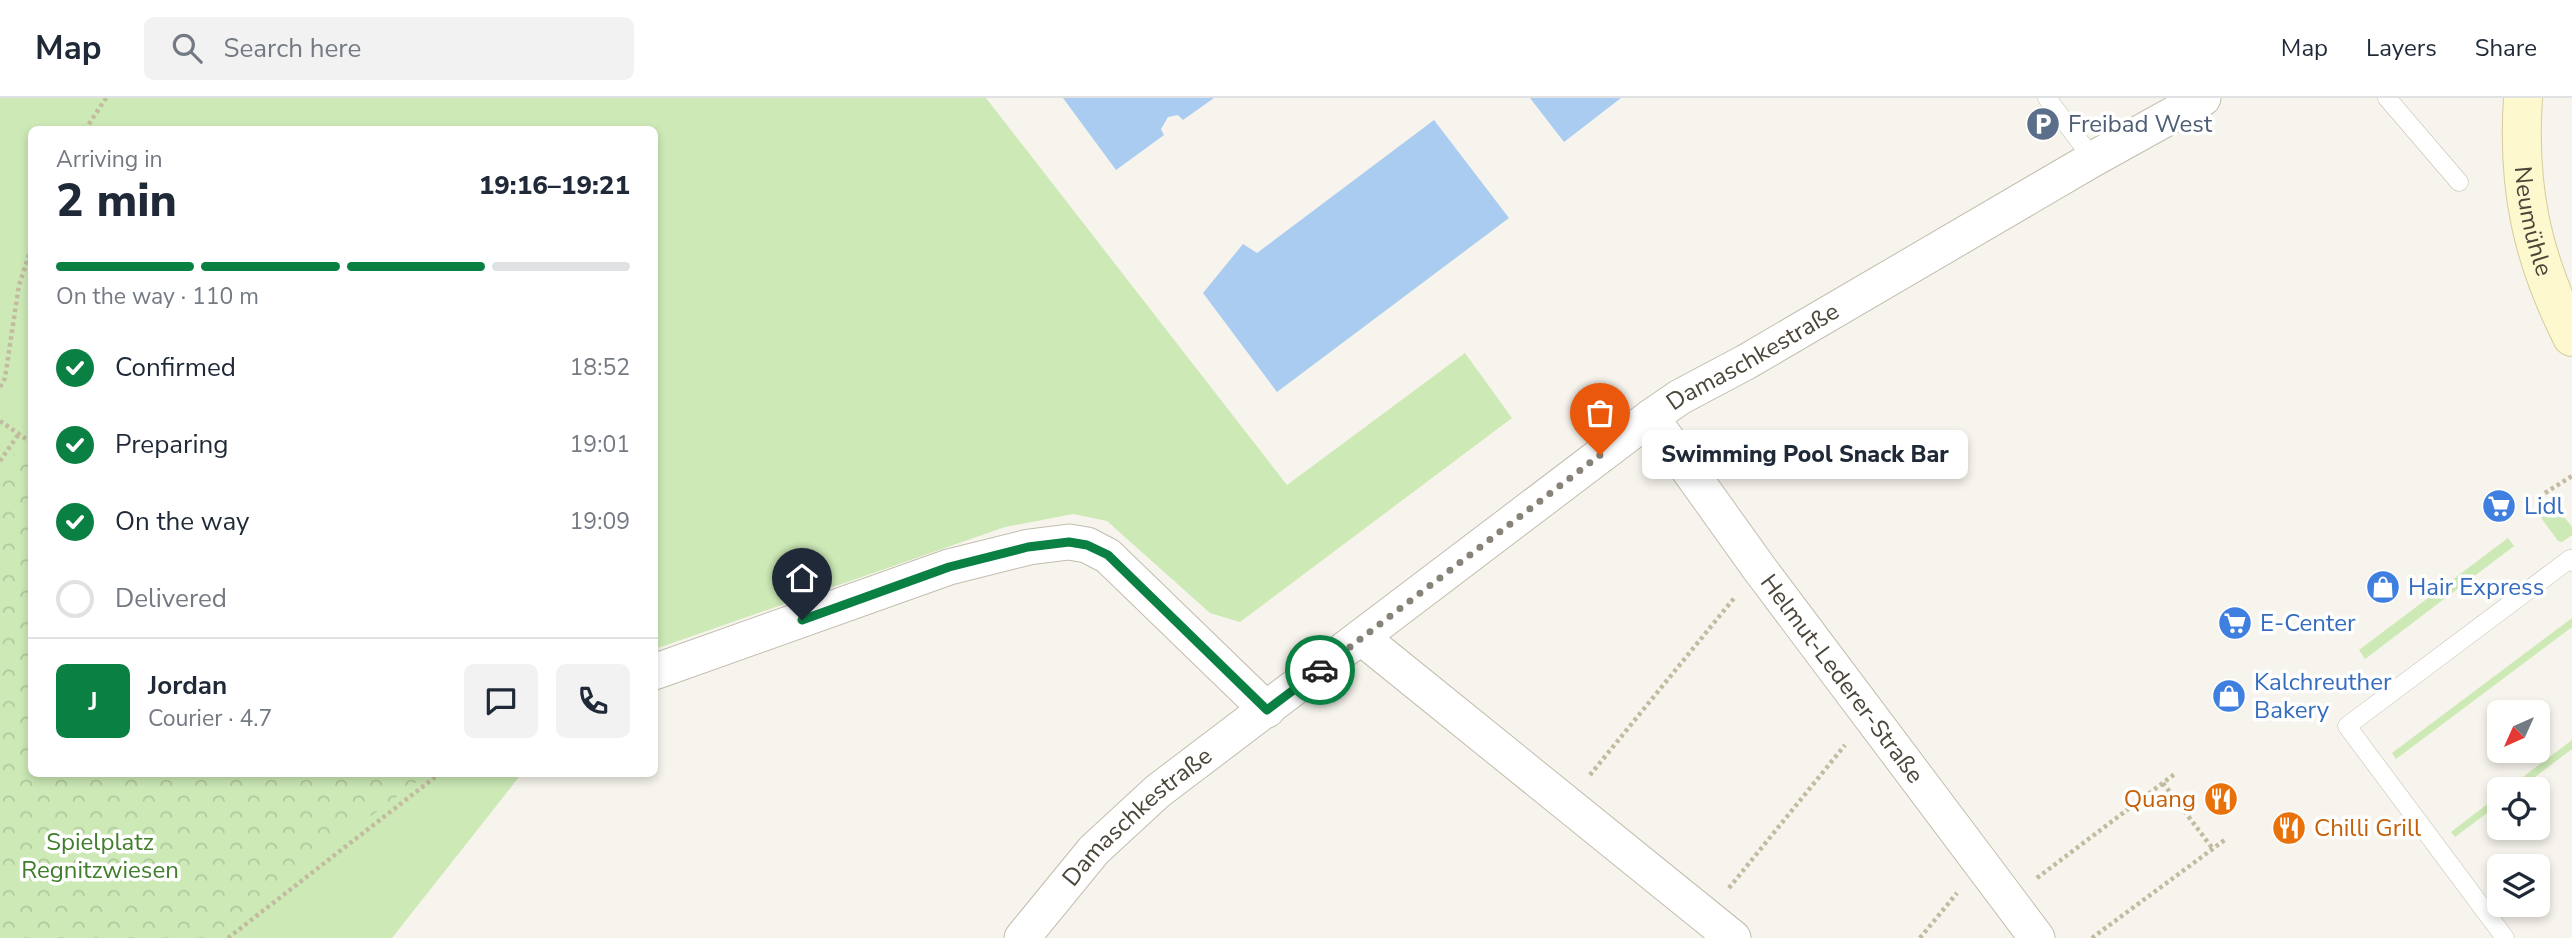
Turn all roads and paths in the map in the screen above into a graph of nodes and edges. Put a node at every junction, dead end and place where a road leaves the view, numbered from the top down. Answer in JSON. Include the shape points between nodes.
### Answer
{"nodes":[{"id":1,"x":106,"y":98,"type":"edge"},
{"id":2,"x":2047,"y":98,"type":"edge"},
{"id":3,"x":2201,"y":98,"type":"edge"},
{"id":4,"x":2387,"y":98,"type":"edge"},
{"id":5,"x":2523,"y":98,"type":"edge"},
{"id":6,"x":88,"y":126,"type":"edge"},
{"id":7,"x":2093,"y":159,"type":"junction"},
{"id":8,"x":2459,"y":182,"type":"dead end"},
{"id":9,"x":28,"y":258,"type":"edge"},
{"id":10,"x":2572,"y":337,"type":"edge"},
{"id":11,"x":0,"y":387,"type":"edge"},
{"id":12,"x":1651,"y":417,"type":"junction"},
{"id":13,"x":0,"y":421,"type":"edge"},
{"id":14,"x":18,"y":435,"type":"junction"},
{"id":15,"x":28,"y":441,"type":"edge"},
{"id":16,"x":0,"y":461,"type":"edge"},
{"id":17,"x":2572,"y":476,"type":"edge"},
{"id":18,"x":2545,"y":493,"type":"dead end"},
{"id":19,"x":2572,"y":562,"type":"edge"},
{"id":20,"x":1759,"y":568,"type":"junction"},
{"id":21,"x":1363,"y":638,"type":"junction"},
{"id":22,"x":658,"y":671,"type":"edge"},
{"id":23,"x":1267,"y":710,"type":"junction"},
{"id":24,"x":1869,"y":715,"type":"junction"},
{"id":25,"x":2176,"y":773,"type":"dead end"},
{"id":26,"x":435,"y":777,"type":"edge"},
{"id":27,"x":2163,"y":783,"type":"junction"},
{"id":28,"x":1568,"y":803,"type":"junction"},
{"id":29,"x":2226,"y":839,"type":"dead end"},
{"id":30,"x":2213,"y":849,"type":"junction"},
{"id":31,"x":1981,"y":864,"type":"junction"},
{"id":32,"x":2008,"y":899,"type":"junction"},
{"id":33,"x":1707,"y":916,"type":"junction"},
{"id":34,"x":1036,"y":933,"type":"edge"},
{"id":35,"x":228,"y":938,"type":"edge"},
{"id":36,"x":1733,"y":938,"type":"edge"},
{"id":37,"x":1920,"y":938,"type":"edge"},
{"id":38,"x":2037,"y":938,"type":"edge"},
{"id":39,"x":2092,"y":938,"type":"edge"},
{"id":40,"x":2505,"y":938,"type":"edge"}],
"edges":[{"from":1,"to":6,"type":"path"},
{"from":2,"to":7,"type":"lane"},
{"from":3,"to":7,"type":"street","name":"Damaschkestraße"},
{"from":4,"to":8,"type":"lane"},
{"from":5,"to":10,"type":"main road","name":"Neumühle","via":[[2522,158],[2534,246]]},
{"from":7,"to":12,"type":"street","name":"Damaschkestraße"},
{"from":9,"to":11,"type":"path"},
{"from":12,"to":20,"type":"street","name":"Helmut-Lederer-Straße"},
{"from":12,"to":21,"type":"street","name":"Damaschkestraße"},
{"from":13,"to":14,"type":"path"},
{"from":14,"to":15,"type":"path"},
{"from":14,"to":16,"type":"path"},
{"from":17,"to":18,"type":"path"},
{"from":19,"to":40,"type":"lane","via":[[2570,559],[2347,726]]},
{"from":20,"to":24,"type":"street","name":"Helmut-Lederer-Straße"},
{"from":20,"to":28,"type":"path"},
{"from":21,"to":23,"type":"street","name":"Damaschkestraße"},
{"from":21,"to":28,"type":"street"},
{"from":22,"to":23,"type":"street","via":[[949,567],[1069,542],[1108,555]]},
{"from":23,"to":34,"type":"street","name":"Damaschkestraße","via":[[1130,815],[1094,850]]},
{"from":24,"to":31,"type":"street","name":"Helmut-Lederer-Straße"},
{"from":24,"to":33,"type":"path"},
{"from":25,"to":27,"type":"path"},
{"from":26,"to":35,"type":"path"},
{"from":27,"to":30,"type":"path"},
{"from":27,"to":32,"type":"path"},
{"from":28,"to":33,"type":"street"},
{"from":29,"to":30,"type":"path"},
{"from":30,"to":39,"type":"path"},
{"from":31,"to":32,"type":"street","name":"Helmut-Lederer-Straße"},
{"from":31,"to":37,"type":"path"},
{"from":32,"to":38,"type":"street","name":"Helmut-Lederer-Straße"},
{"from":33,"to":36,"type":"street"}]}
